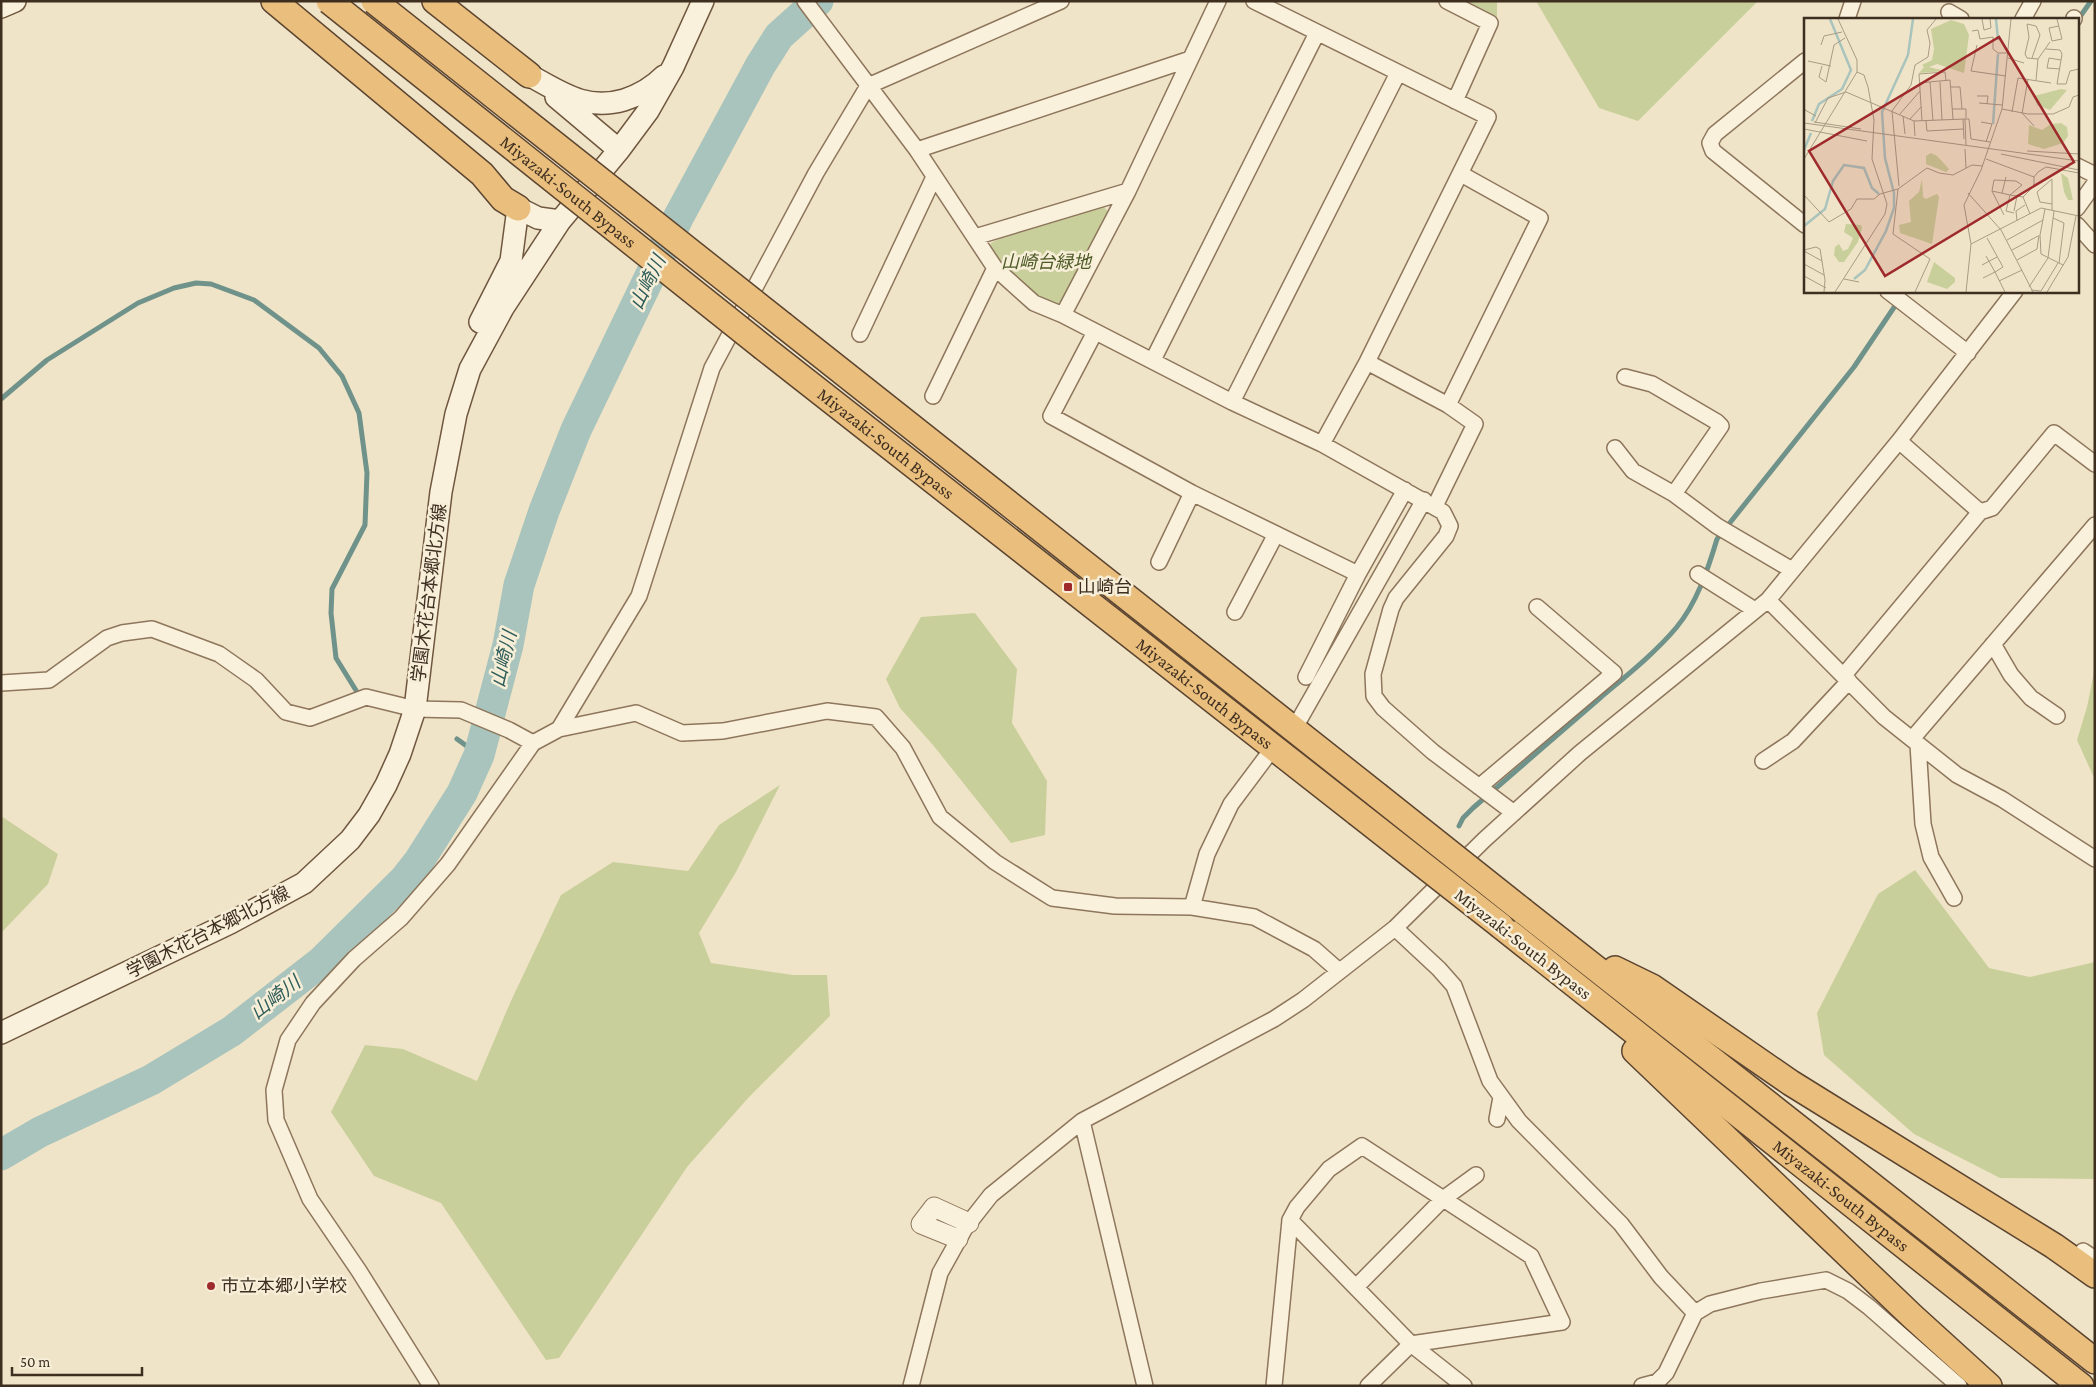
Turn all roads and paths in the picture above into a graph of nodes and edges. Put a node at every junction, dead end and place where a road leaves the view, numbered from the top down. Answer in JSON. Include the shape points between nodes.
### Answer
{"nodes":[{"id":1,"x":15,"y":1,"type":"edge"},
{"id":2,"x":274,"y":1,"type":"edge"},
{"id":3,"x":329,"y":1,"type":"edge"},
{"id":4,"x":374,"y":1,"type":"edge"},
{"id":5,"x":435,"y":1,"type":"edge"},
{"id":6,"x":703,"y":1,"type":"edge"},
{"id":7,"x":805,"y":1,"type":"edge"},
{"id":8,"x":1061,"y":1,"type":"edge"},
{"id":9,"x":1218,"y":1,"type":"edge"},
{"id":10,"x":1254,"y":1,"type":"edge"},
{"id":11,"x":1447,"y":1,"type":"edge"},
{"id":12,"x":1854,"y":1,"type":"edge"},
{"id":13,"x":2033,"y":1,"type":"edge"},
{"id":14,"x":1,"y":7,"type":"edge"},
{"id":15,"x":1847,"y":18,"type":"edge"},
{"id":16,"x":2024,"y":18,"type":"edge"},
{"id":17,"x":1318,"y":33,"type":"junction"},
{"id":18,"x":1190,"y":59,"type":"junction"},
{"id":19,"x":1804,"y":62,"type":"edge"},
{"id":20,"x":673,"y":67,"type":"junction"},
{"id":21,"x":1398,"y":74,"type":"junction"},
{"id":22,"x":529,"y":75,"type":"junction"},
{"id":23,"x":868,"y":86,"type":"junction"},
{"id":24,"x":1455,"y":101,"type":"junction"},
{"id":25,"x":619,"y":150,"type":"junction"},
{"id":26,"x":917,"y":150,"type":"junction"},
{"id":27,"x":2078,"y":167,"type":"edge"},
{"id":28,"x":1461,"y":174,"type":"junction"},
{"id":29,"x":2095,"y":176,"type":"edge"},
{"id":30,"x":934,"y":177,"type":"junction"},
{"id":31,"x":2095,"y":183,"type":"edge"},
{"id":32,"x":1128,"y":191,"type":"junction"},
{"id":33,"x":2078,"y":207,"type":"edge"},
{"id":34,"x":518,"y":208,"type":"junction"},
{"id":35,"x":560,"y":221,"type":"junction"},
{"id":36,"x":1804,"y":224,"type":"edge"},
{"id":37,"x":2078,"y":226,"type":"edge"},
{"id":38,"x":975,"y":237,"type":"junction"},
{"id":39,"x":2095,"y":245,"type":"edge"},
{"id":40,"x":995,"y":268,"type":"junction"},
{"id":41,"x":2014,"y":292,"type":"edge"},
{"id":42,"x":1896,"y":297,"type":"edge"},
{"id":43,"x":1063,"y":315,"type":"junction"},
{"id":44,"x":1095,"y":332,"type":"junction"},
{"id":45,"x":860,"y":334,"type":"dead end"},
{"id":46,"x":1968,"y":353,"type":"junction"},
{"id":47,"x":1153,"y":360,"type":"junction"},
{"id":48,"x":1367,"y":362,"type":"junction"},
{"id":49,"x":470,"y":370,"type":"junction"},
{"id":50,"x":1625,"y":377,"type":"dead end"},
{"id":51,"x":933,"y":396,"type":"dead end"},
{"id":52,"x":1232,"y":402,"type":"junction"},
{"id":53,"x":1448,"y":405,"type":"junction"},
{"id":54,"x":1899,"y":441,"type":"junction"},
{"id":55,"x":1322,"y":444,"type":"junction"},
{"id":56,"x":1615,"y":448,"type":"dead end"},
{"id":57,"x":2095,"y":464,"type":"edge"},
{"id":58,"x":1405,"y":490,"type":"junction"},
{"id":59,"x":1192,"y":494,"type":"junction"},
{"id":60,"x":1674,"y":494,"type":"junction"},
{"id":61,"x":1430,"y":503,"type":"junction"},
{"id":62,"x":1980,"y":512,"type":"junction"},
{"id":63,"x":2095,"y":525,"type":"edge"},
{"id":64,"x":1276,"y":534,"type":"junction"},
{"id":65,"x":1159,"y":562,"type":"dead end"},
{"id":66,"x":1792,"y":570,"type":"junction"},
{"id":67,"x":1358,"y":574,"type":"junction"},
{"id":68,"x":1702,"y":577,"type":"dead end"},
{"id":69,"x":1768,"y":600,"type":"junction"},
{"id":70,"x":1537,"y":607,"type":"dead end"},
{"id":71,"x":1755,"y":610,"type":"junction"},
{"id":72,"x":1235,"y":612,"type":"dead end"},
{"id":73,"x":1993,"y":644,"type":"junction"},
{"id":74,"x":1306,"y":677,"type":"dead end"},
{"id":75,"x":1846,"y":678,"type":"junction"},
{"id":76,"x":1,"y":683,"type":"edge"},
{"id":77,"x":415,"y":709,"type":"junction"},
{"id":78,"x":2057,"y":716,"type":"dead end"},
{"id":79,"x":559,"y":729,"type":"junction"},
{"id":80,"x":1294,"y":729,"type":"junction"},
{"id":81,"x":1915,"y":742,"type":"junction"},
{"id":82,"x":533,"y":744,"type":"junction"},
{"id":83,"x":1273,"y":748,"type":"junction"},
{"id":84,"x":1763,"y":760,"type":"dead end"},
{"id":85,"x":1479,"y":787,"type":"junction"},
{"id":86,"x":1514,"y":813,"type":"junction"},
{"id":87,"x":2095,"y":859,"type":"edge"},
{"id":88,"x":1954,"y":898,"type":"dead end"},
{"id":89,"x":1192,"y":907,"type":"junction"},
{"id":90,"x":1395,"y":928,"type":"junction"},
{"id":91,"x":1566,"y":944,"type":"junction"},
{"id":92,"x":1548,"y":964,"type":"junction"},
{"id":93,"x":1339,"y":971,"type":"junction"},
{"id":94,"x":1,"y":1033,"type":"edge"},
{"id":95,"x":1501,"y":1097,"type":"junction"},
{"id":96,"x":1497,"y":1119,"type":"dead end"},
{"id":97,"x":1082,"y":1121,"type":"junction"},
{"id":98,"x":1476,"y":1175,"type":"dead end"},
{"id":99,"x":1443,"y":1200,"type":"junction"},
{"id":100,"x":1290,"y":1220,"type":"junction"},
{"id":101,"x":969,"y":1222,"type":"junction"},
{"id":102,"x":958,"y":1239,"type":"junction"},
{"id":103,"x":2095,"y":1275,"type":"edge"},
{"id":104,"x":1356,"y":1287,"type":"junction"},
{"id":105,"x":1695,"y":1313,"type":"junction"},
{"id":106,"x":1411,"y":1344,"type":"junction"},
{"id":107,"x":2095,"y":1361,"type":"edge"},
{"id":108,"x":431,"y":1386,"type":"edge"},
{"id":109,"x":911,"y":1386,"type":"edge"},
{"id":110,"x":1146,"y":1386,"type":"edge"},
{"id":111,"x":1274,"y":1386,"type":"edge"},
{"id":112,"x":1368,"y":1386,"type":"edge"},
{"id":113,"x":1464,"y":1386,"type":"edge"},
{"id":114,"x":1642,"y":1386,"type":"edge"},
{"id":115,"x":1959,"y":1386,"type":"edge"},
{"id":116,"x":1989,"y":1386,"type":"edge"},
{"id":117,"x":2082,"y":1386,"type":"edge"}],
"edges":[{"from":1,"to":14,"type":"main road"},
{"from":2,"to":34,"type":"highway","via":[[482,174],[503,199]]},
{"from":3,"to":83,"type":"highway","name":"Miyazaki-South Bypass","bridge":true},
{"from":4,"to":80,"type":"highway","name":"Miyazaki-South Bypass","bridge":true},
{"from":5,"to":22,"type":"highway"},
{"from":6,"to":20,"type":"main road","name":"学園木花台本郷北方線"},
{"from":7,"to":23,"type":"street"},
{"from":8,"to":23,"type":"street"},
{"from":9,"to":18,"type":"street"},
{"from":10,"to":17,"type":"street"},
{"from":11,"to":24,"type":"street","via":[[1490,22]]},
{"from":12,"to":15,"type":"street"},
{"from":13,"to":16,"type":"street"},
{"from":17,"to":21,"type":"street"},
{"from":17,"to":47,"type":"street"},
{"from":18,"to":26,"type":"street"},
{"from":18,"to":32,"type":"street"},
{"from":19,"to":36,"type":"street","via":[[1715,134],[1710,143],[1713,151]]},
{"from":20,"to":22,"type":"main road","via":[[652,88],[609,104],[590,104],[565,96]]},
{"from":20,"to":25,"type":"main road","name":"学園木花台本郷北方線","via":[[648,111]]},
{"from":21,"to":24,"type":"street"},
{"from":21,"to":52,"type":"street"},
{"from":22,"to":25,"type":"main road"},
{"from":23,"to":26,"type":"street"},
{"from":23,"to":79,"type":"street","via":[[816,173],[712,368],[639,596]]},
{"from":24,"to":28,"type":"street","via":[[1488,117]]},
{"from":25,"to":35,"type":"main road","name":"学園木花台本郷北方線"},
{"from":26,"to":30,"type":"street"},
{"from":27,"to":29,"type":"street"},
{"from":28,"to":48,"type":"street"},
{"from":28,"to":53,"type":"street","via":[[1540,218]]},
{"from":30,"to":38,"type":"street"},
{"from":30,"to":45,"type":"street"},
{"from":31,"to":33,"type":"street"},
{"from":32,"to":38,"type":"street"},
{"from":32,"to":43,"type":"street"},
{"from":34,"to":35,"type":"main road","via":[[538,218]]},
{"from":34,"to":49,"type":"main road","via":[[511,261],[470,342]]},
{"from":35,"to":49,"type":"main road","name":"学園木花台本郷北方線","via":[[503,308]]},
{"from":37,"to":39,"type":"street"},
{"from":38,"to":40,"type":"street"},
{"from":40,"to":43,"type":"street","via":[[1034,303]]},
{"from":40,"to":51,"type":"street"},
{"from":41,"to":46,"type":"street"},
{"from":42,"to":46,"type":"street"},
{"from":43,"to":44,"type":"street"},
{"from":44,"to":47,"type":"street"},
{"from":44,"to":59,"type":"street","via":[[1052,416]]},
{"from":46,"to":54,"type":"street"},
{"from":47,"to":52,"type":"street"},
{"from":48,"to":53,"type":"street"},
{"from":48,"to":55,"type":"street"},
{"from":49,"to":77,"type":"main road","name":"学園木花台本郷北方線","via":[[456,414],[441,492]]},
{"from":50,"to":60,"type":"street","via":[[1652,384],[1721,426]]},
{"from":52,"to":55,"type":"street"},
{"from":53,"to":61,"type":"street","via":[[1475,424]]},
{"from":54,"to":62,"type":"street"},
{"from":54,"to":66,"type":"street"},
{"from":55,"to":58,"type":"street"},
{"from":56,"to":60,"type":"street","via":[[1633,471]]},
{"from":57,"to":62,"type":"street","via":[[2054,433],[1992,508]]},
{"from":58,"to":61,"type":"street"},
{"from":58,"to":67,"type":"street"},
{"from":59,"to":64,"type":"street"},
{"from":59,"to":65,"type":"street"},
{"from":60,"to":66,"type":"street","via":[[1723,530]]},
{"from":61,"to":80,"type":"street"},
{"from":61,"to":85,"type":"street","via":[[1444,512],[1450,526],[1446,536],[1396,598],[1373,674],[1374,696],[1383,708],[1433,752]]},
{"from":62,"to":75,"type":"street"},
{"from":63,"to":73,"type":"street"},
{"from":64,"to":67,"type":"street"},
{"from":64,"to":72,"type":"street"},
{"from":66,"to":69,"type":"street"},
{"from":67,"to":74,"type":"street"},
{"from":68,"to":71,"type":"street"},
{"from":69,"to":71,"type":"street"},
{"from":69,"to":75,"type":"street"},
{"from":70,"to":85,"type":"street","via":[[1614,673]]},
{"from":71,"to":86,"type":"street","via":[[1580,752]]},
{"from":73,"to":78,"type":"street","via":[[2011,675],[2031,698]]},
{"from":73,"to":81,"type":"street"},
{"from":75,"to":81,"type":"street","via":[[1884,718]]},
{"from":75,"to":84,"type":"street","via":[[1793,741]]},
{"from":76,"to":77,"type":"street","via":[[49,680],[107,638],[152,629],[219,654],[256,680],[286,712],[310,718],[366,696]]},
{"from":77,"to":82,"type":"street","via":[[461,710]]},
{"from":77,"to":94,"type":"main road","name":"学園木花台本郷北方線","via":[[400,754],[369,815],[350,840],[304,883]]},
{"from":79,"to":82,"type":"street"},
{"from":79,"to":89,"type":"street","via":[[636,713],[682,733],[723,731],[827,711],[876,717],[903,748],[940,816],[995,862],[1052,898],[1115,906]]},
{"from":80,"to":91,"type":"highway","name":"Miyazaki-South Bypass","bridge":true},
{"from":81,"to":87,"type":"street","via":[[1957,775],[2002,799]]},
{"from":81,"to":88,"type":"street","via":[[1923,824],[1931,858]]},
{"from":82,"to":108,"type":"street","via":[[448,864],[401,918],[354,959],[313,1003],[288,1040],[274,1090],[276,1120],[310,1199],[360,1271]]},
{"from":83,"to":89,"type":"street","via":[[1231,804],[1207,854]]},
{"from":83,"to":92,"type":"highway","name":"Miyazaki-South Bypass","bridge":true},
{"from":85,"to":86,"type":"street"},
{"from":86,"to":90,"type":"street"},
{"from":89,"to":93,"type":"street","via":[[1254,917],[1314,948]]},
{"from":90,"to":93,"type":"street"},
{"from":90,"to":95,"type":"street","via":[[1454,986],[1490,1081]]},
{"from":91,"to":103,"type":"highway","via":[[1652,987],[1791,1083],[2054,1246]]},
{"from":91,"to":107,"type":"highway","name":"Miyazaki-South Bypass"},
{"from":92,"to":116,"type":"highway","via":[[1588,1010],[1654,1067],[1812,1221]]},
{"from":92,"to":117,"type":"highway","name":"Miyazaki-South Bypass"},
{"from":93,"to":97,"type":"street","via":[[1274,1019]]},
{"from":95,"to":96,"type":"street"},
{"from":95,"to":105,"type":"street","via":[[1519,1122],[1621,1224],[1661,1277]]},
{"from":97,"to":101,"type":"street","via":[[990,1195]]},
{"from":97,"to":110,"type":"street"},
{"from":98,"to":99,"type":"street"},
{"from":99,"to":100,"type":"street","via":[[1362,1146],[1329,1169]]},
{"from":99,"to":104,"type":"street"},
{"from":99,"to":106,"type":"street","via":[[1531,1256],[1562,1322]]},
{"from":100,"to":104,"type":"street"},
{"from":100,"to":111,"type":"street"},
{"from":101,"to":102,"type":"street"},
{"from":101,"to":102,"type":"street","via":[[934,1207],[921,1224]]},
{"from":102,"to":109,"type":"street","via":[[940,1273]]},
{"from":104,"to":106,"type":"street"},
{"from":105,"to":114,"type":"street","via":[[1666,1374],[1657,1382]]},
{"from":105,"to":115,"type":"street","via":[[1710,1304],[1761,1291],[1826,1280],[1869,1307]]},
{"from":106,"to":112,"type":"street"},
{"from":106,"to":113,"type":"street"}]}
